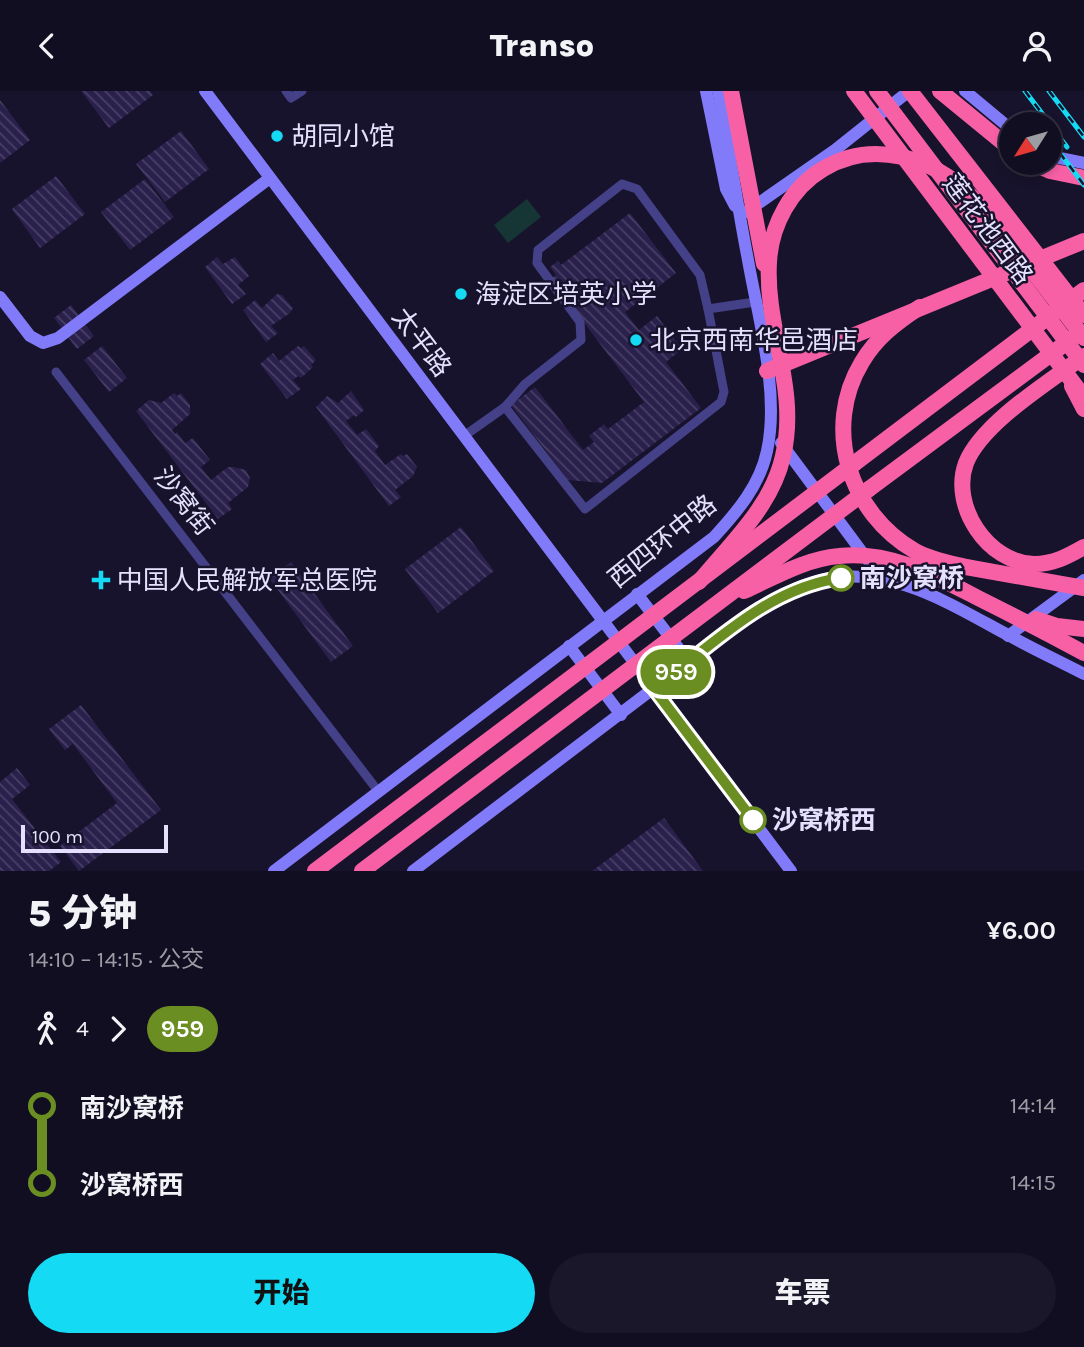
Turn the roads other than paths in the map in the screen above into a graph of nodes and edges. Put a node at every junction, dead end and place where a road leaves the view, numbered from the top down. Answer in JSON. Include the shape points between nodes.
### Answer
{"nodes":[{"id":1,"x":286,"y":91,"type":"edge"},
{"id":2,"x":302,"y":91,"type":"edge"},
{"id":3,"x":706,"y":91,"type":"edge"},
{"id":4,"x":718,"y":91,"type":"edge"},
{"id":5,"x":731,"y":91,"type":"edge"},
{"id":6,"x":854,"y":91,"type":"edge"},
{"id":7,"x":877,"y":91,"type":"edge"},
{"id":8,"x":910,"y":91,"type":"edge"},
{"id":9,"x":940,"y":91,"type":"edge"},
{"id":10,"x":965,"y":91,"type":"edge"},
{"id":11,"x":207,"y":92,"type":"edge"},
{"id":12,"x":999,"y":130,"type":"edge"},
{"id":13,"x":999,"y":134,"type":"edge"},
{"id":14,"x":1062,"y":160,"type":"edge"},
{"id":15,"x":1084,"y":163,"type":"edge"},
{"id":16,"x":1062,"y":173,"type":"edge"},
{"id":17,"x":270,"y":178,"type":"junction"},
{"id":18,"x":1084,"y":178,"type":"edge"},
{"id":19,"x":740,"y":216,"type":"junction"},
{"id":20,"x":1084,"y":241,"type":"edge"},
{"id":21,"x":769,"y":285,"type":"junction"},
{"id":22,"x":1084,"y":290,"type":"edge"},
{"id":23,"x":0,"y":297,"type":"edge"},
{"id":24,"x":755,"y":302,"type":"junction"},
{"id":25,"x":920,"y":307,"type":"junction"},
{"id":26,"x":708,"y":309,"type":"junction"},
{"id":27,"x":1084,"y":315,"type":"edge"},
{"id":28,"x":1084,"y":330,"type":"edge"},
{"id":29,"x":1084,"y":338,"type":"edge"},
{"id":30,"x":1084,"y":356,"type":"edge"},
{"id":31,"x":1084,"y":365,"type":"edge"},
{"id":32,"x":767,"y":371,"type":"junction"},
{"id":33,"x":1065,"y":371,"type":"junction"},
{"id":34,"x":56,"y":372,"type":"dead end"},
{"id":35,"x":1084,"y":397,"type":"edge"},
{"id":36,"x":505,"y":407,"type":"junction"},
{"id":37,"x":1084,"y":409,"type":"edge"},
{"id":38,"x":770,"y":429,"type":"junction"},
{"id":39,"x":464,"y":436,"type":"junction"},
{"id":40,"x":1084,"y":547,"type":"edge"},
{"id":41,"x":882,"y":579,"type":"junction"},
{"id":42,"x":1084,"y":580,"type":"edge"},
{"id":43,"x":699,"y":582,"type":"junction"},
{"id":44,"x":1084,"y":588,"type":"edge"},
{"id":45,"x":637,"y":594,"type":"junction"},
{"id":46,"x":717,"y":603,"type":"junction"},
{"id":47,"x":996,"y":607,"type":"junction"},
{"id":48,"x":602,"y":620,"type":"junction"},
{"id":49,"x":1084,"y":629,"type":"edge"},
{"id":50,"x":1009,"y":636,"type":"junction"},
{"id":51,"x":569,"y":646,"type":"junction"},
{"id":52,"x":1084,"y":653,"type":"edge"},
{"id":53,"x":689,"y":662,"type":"junction"},
{"id":54,"x":1084,"y":674,"type":"edge"},
{"id":55,"x":654,"y":689,"type":"junction"},
{"id":56,"x":621,"y":715,"type":"junction"},
{"id":57,"x":378,"y":791,"type":"junction"},
{"id":58,"x":274,"y":871,"type":"edge"},
{"id":59,"x":315,"y":871,"type":"edge"},
{"id":60,"x":362,"y":871,"type":"edge"},
{"id":61,"x":413,"y":871,"type":"edge"},
{"id":62,"x":792,"y":871,"type":"edge"}],
"edges":[{"from":1,"to":2,"type":"street","via":[[292,98]]},
{"from":3,"to":19,"type":"street","via":[[726,189]]},
{"from":4,"to":19,"type":"street"},
{"from":5,"to":21,"type":"highway","bridge":true},
{"from":6,"to":33,"type":"highway","name":"莲花池西路","bridge":true},
{"from":7,"to":31,"type":"highway","name":"莲花池西路","bridge":true},
{"from":8,"to":19,"type":"street","via":[[835,151]]},
{"from":8,"to":27,"type":"highway","bridge":true},
{"from":9,"to":13,"type":"highway"},
{"from":10,"to":12,"type":"street"},
{"from":11,"to":17,"type":"street","name":"太平路"},
{"from":14,"to":15,"type":"street"},
{"from":16,"to":18,"type":"highway"},
{"from":17,"to":23,"type":"street","via":[[58,338],[43,343],[30,336]]},
{"from":17,"to":39,"type":"street","name":"太平路"},
{"from":19,"to":24,"type":"street","name":"西四环中路"},
{"from":20,"to":25,"type":"highway"},
{"from":21,"to":29,"type":"highway","bridge":true,"via":[[769,259],[781,216],[793,195],[808,179],[843,159],[883,153],[927,165],[971,195]]},
{"from":21,"to":43,"type":"highway","bridge":true,"via":[[789,406],[783,457],[762,506]]},
{"from":22,"to":43,"type":"highway","name":"西四环中路","bridge":true},
{"from":24,"to":26,"type":"street"},
{"from":24,"to":32,"type":"street","name":"西四环中路"},
{"from":25,"to":32,"type":"highway"},
{"from":25,"to":44,"type":"highway","bridge":true,"via":[[877,340],[850,383],[842,436],[853,483],[898,540],[918,553],[966,567]]},
{"from":26,"to":36,"type":"street","via":[[724,393],[721,402],[585,509]]},
{"from":26,"to":36,"type":"street","via":[[700,275],[637,189],[622,184],[538,250],[537,263],[580,322],[581,340],[525,384]]},
{"from":28,"to":46,"type":"highway","bridge":true},
{"from":30,"to":40,"type":"highway","via":[[982,437],[965,465],[962,481],[975,529],[1010,559],[1033,564],[1060,561]]},
{"from":32,"to":38,"type":"street","name":"西四环中路"},
{"from":33,"to":35,"type":"highway","name":"莲花池西路","bridge":true},
{"from":33,"to":37,"type":"highway","bridge":true},
{"from":34,"to":57,"type":"street","name":"沙窝街"},
{"from":36,"to":39,"type":"street"},
{"from":38,"to":41,"type":"street"},
{"from":38,"to":45,"type":"street","name":"西四环中路","via":[[760,474],[739,510],[714,537]]},
{"from":39,"to":48,"type":"street","name":"太平路"},
{"from":41,"to":50,"type":"street","via":[[941,599]]},
{"from":41,"to":53,"type":"street","via":[[816,582],[772,600]]},
{"from":42,"to":50,"type":"street"},
{"from":43,"to":59,"type":"highway","name":"西四环中路","bridge":true},
{"from":45,"to":48,"type":"street","name":"西四环中路"},
{"from":45,"to":53,"type":"street"},
{"from":46,"to":47,"type":"highway","bridge":true,"via":[[802,564],[867,555],[902,562]]},
{"from":46,"to":60,"type":"highway","bridge":true},
{"from":47,"to":49,"type":"highway","bridge":true,"via":[[1057,626]]},
{"from":47,"to":52,"type":"highway","bridge":true},
{"from":48,"to":51,"type":"street","name":"西四环中路"},
{"from":48,"to":55,"type":"street","name":"太平路"},
{"from":50,"to":54,"type":"street"},
{"from":51,"to":56,"type":"street"},
{"from":51,"to":57,"type":"street","name":"西四环中路"},
{"from":53,"to":55,"type":"street"},
{"from":55,"to":56,"type":"street"},
{"from":55,"to":62,"type":"street"},
{"from":56,"to":61,"type":"street"},
{"from":57,"to":58,"type":"street","name":"西四环中路"}]}
